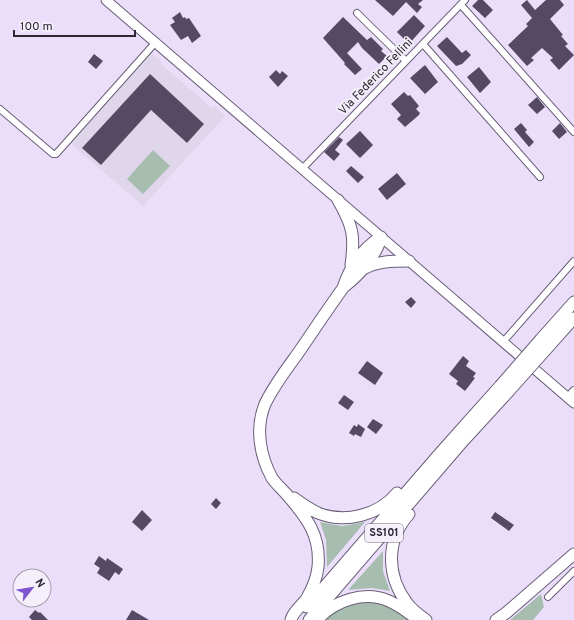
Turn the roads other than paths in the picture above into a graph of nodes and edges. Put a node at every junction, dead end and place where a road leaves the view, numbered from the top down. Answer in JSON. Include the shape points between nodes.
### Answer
{"nodes":[{"id":1,"x":106,"y":0,"type":"edge"},
{"id":2,"x":463,"y":2,"type":"edge"},
{"id":3,"x":357,"y":13,"type":"dead end"},
{"id":4,"x":155,"y":43,"type":"junction"},
{"id":5,"x":423,"y":44,"type":"junction"},
{"id":6,"x":406,"y":61,"type":"junction"},
{"id":7,"x":0,"y":109,"type":"edge"},
{"id":8,"x":574,"y":132,"type":"edge"},
{"id":9,"x":302,"y":169,"type":"junction"},
{"id":10,"x":540,"y":177,"type":"dead end"},
{"id":11,"x":338,"y":200,"type":"junction"},
{"id":12,"x":381,"y":237,"type":"junction"},
{"id":13,"x":409,"y":261,"type":"junction"},
{"id":14,"x":574,"y":261,"type":"edge"},
{"id":15,"x":355,"y":271,"type":"junction"},
{"id":16,"x":574,"y":302,"type":"edge"},
{"id":17,"x":574,"y":318,"type":"edge"},
{"id":18,"x":502,"y":342,"type":"junction"},
{"id":19,"x":545,"y":343,"type":"junction"},
{"id":20,"x":504,"y":389,"type":"junction"},
{"id":21,"x":572,"y":397,"type":"edge"},
{"id":22,"x":459,"y":446,"type":"junction"},
{"id":23,"x":441,"y":452,"type":"junction"},
{"id":24,"x":282,"y":489,"type":"junction"},
{"id":25,"x":574,"y":554,"type":"edge"},
{"id":26,"x":574,"y":571,"type":"edge"},
{"id":27,"x":548,"y":598,"type":"dead end"},
{"id":28,"x":291,"y":620,"type":"edge"},
{"id":29,"x":296,"y":620,"type":"edge"},
{"id":30,"x":309,"y":620,"type":"edge"},
{"id":31,"x":317,"y":620,"type":"edge"},
{"id":32,"x":422,"y":620,"type":"edge"},
{"id":33,"x":426,"y":620,"type":"edge"},
{"id":34,"x":496,"y":620,"type":"edge"}],
"edges":[{"from":1,"to":4,"type":"main road"},
{"from":2,"to":5,"type":"street","name":"Via Federico Fellini"},
{"from":2,"to":8,"type":"street"},
{"from":3,"to":6,"type":"street"},
{"from":4,"to":7,"type":"street","via":[[56,154]]},
{"from":4,"to":9,"type":"main road"},
{"from":5,"to":6,"type":"street","name":"Via Federico Fellini"},
{"from":5,"to":10,"type":"street"},
{"from":6,"to":9,"type":"street","name":"Via Federico Fellini"},
{"from":9,"to":11,"type":"main road"},
{"from":11,"to":12,"type":"main road"},
{"from":11,"to":15,"type":"highway","via":[[346,214],[353,237]]},
{"from":12,"to":13,"type":"main road"},
{"from":12,"to":15,"type":"highway","via":[[374,255]]},
{"from":13,"to":15,"type":"highway","via":[[381,262]]},
{"from":13,"to":18,"type":"main road"},
{"from":14,"to":18,"type":"street"},
{"from":15,"to":24,"type":"highway","via":[[351,281],[343,288],[265,405],[261,424],[261,448],[273,479]]},
{"from":16,"to":19,"type":"highway","number":"SS101"},
{"from":17,"to":19,"type":"highway","number":"SS101"},
{"from":18,"to":21,"type":"main road"},
{"from":19,"to":20,"type":"highway","number":"SS101","bridge":true},
{"from":20,"to":22,"type":"highway","number":"SS101"},
{"from":20,"to":23,"type":"highway","number":"SS101"},
{"from":22,"to":30,"type":"highway","number":"SS101"},
{"from":22,"to":33,"type":"highway","via":[[442,476],[405,519],[393,544],[392,560],[396,582],[407,603]]},
{"from":23,"to":24,"type":"highway","via":[[416,470],[387,502],[377,509],[355,517],[319,513]]},
{"from":23,"to":29,"type":"highway","number":"SS101"},
{"from":24,"to":28,"type":"highway","via":[[306,518],[318,550],[318,567],[314,582],[307,598]]},
{"from":25,"to":34,"type":"highway"},
{"from":26,"to":27,"type":"street"},
{"from":31,"to":32,"type":"highway","via":[[323,613],[340,603],[366,597],[388,600]]}]}
